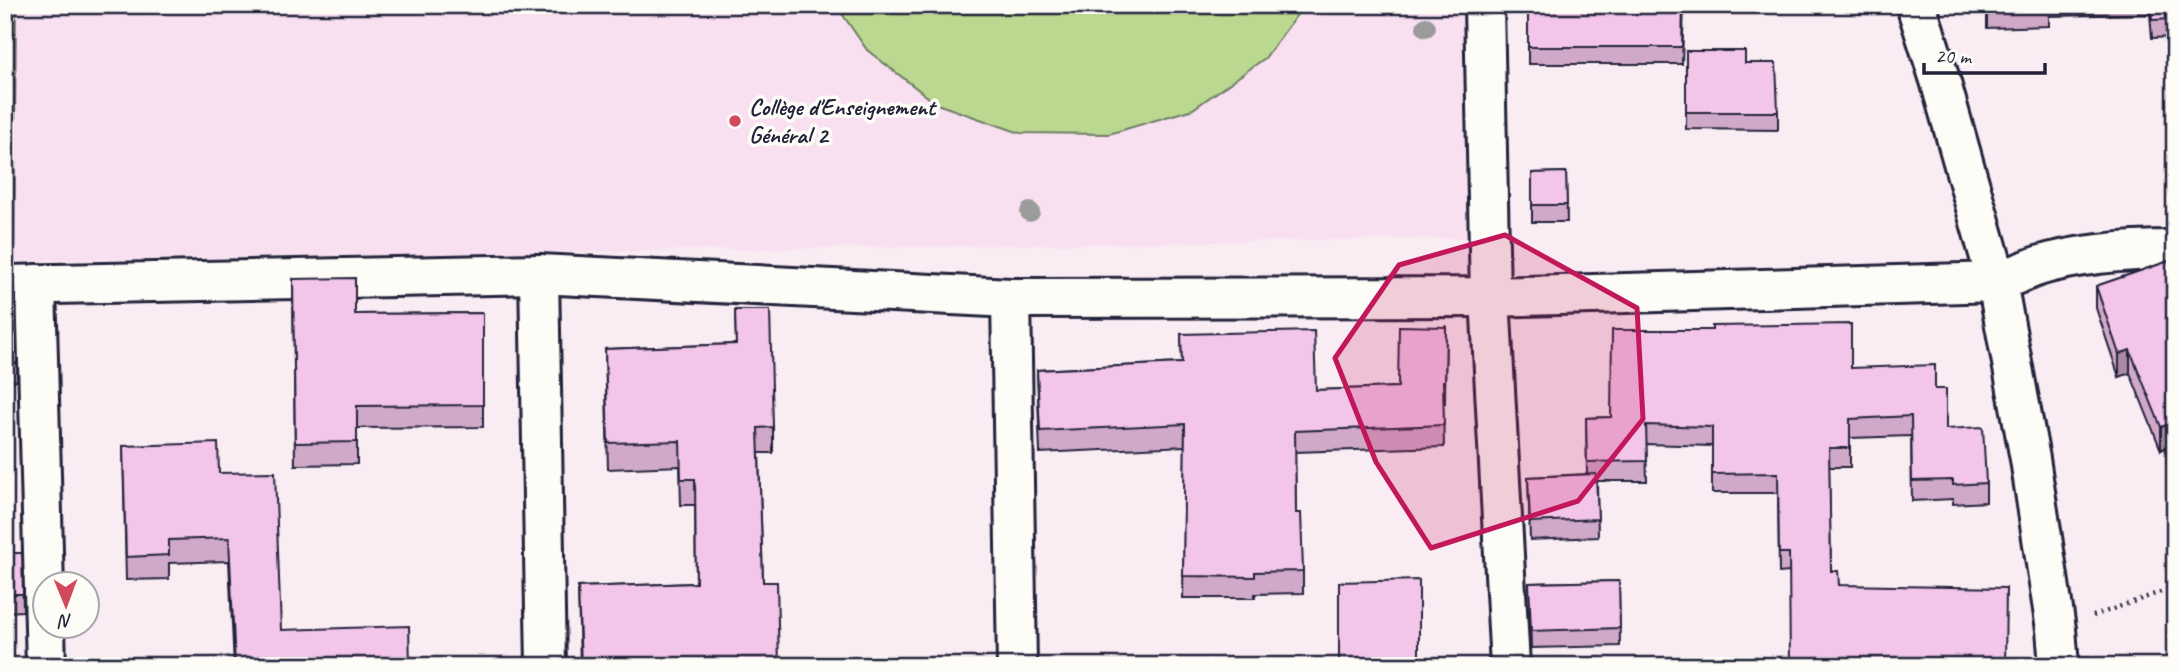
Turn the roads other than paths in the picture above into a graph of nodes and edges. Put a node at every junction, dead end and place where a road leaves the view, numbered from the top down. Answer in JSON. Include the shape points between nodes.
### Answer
{"nodes":[{"id":1,"x":1485,"y":5,"type":"edge"},
{"id":2,"x":1916,"y":5,"type":"edge"},
{"id":3,"x":2175,"y":250,"type":"edge"},
{"id":4,"x":539,"y":274,"type":"junction"},
{"id":5,"x":1997,"y":282,"type":"junction"},
{"id":6,"x":21,"y":284,"type":"edge"},
{"id":7,"x":1490,"y":297,"type":"junction"},
{"id":8,"x":1011,"y":298,"type":"junction"},
{"id":9,"x":2057,"y":648,"type":"edge"},
{"id":10,"x":46,"y":666,"type":"edge"},
{"id":11,"x":545,"y":666,"type":"edge"},
{"id":12,"x":1017,"y":666,"type":"edge"},
{"id":13,"x":1510,"y":666,"type":"edge"}],
"edges":[{"from":1,"to":7,"type":"street"},
{"from":2,"to":5,"type":"street"},
{"from":3,"to":5,"type":"street","via":[[2081,258],[2040,266]]},
{"from":4,"to":6,"type":"street"},
{"from":4,"to":8,"type":"street"},
{"from":4,"to":11,"type":"street"},
{"from":5,"to":7,"type":"street"},
{"from":5,"to":9,"type":"street","via":[[2030,459]]},
{"from":6,"to":10,"type":"street"},
{"from":7,"to":8,"type":"street"},
{"from":7,"to":13,"type":"street"},
{"from":8,"to":12,"type":"street"}]}
